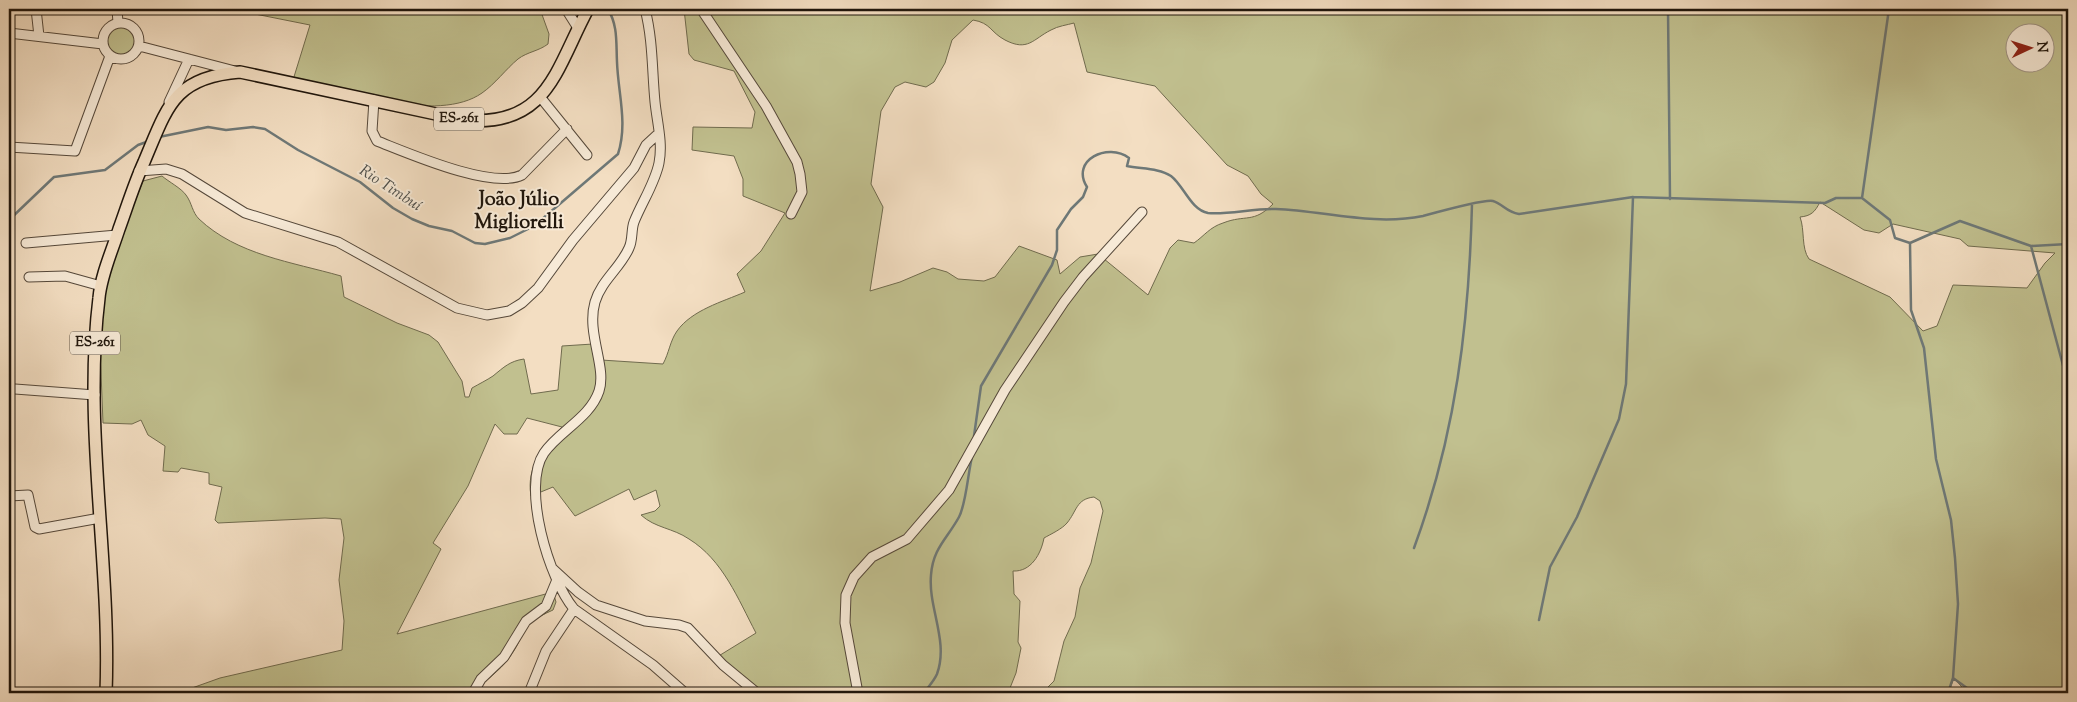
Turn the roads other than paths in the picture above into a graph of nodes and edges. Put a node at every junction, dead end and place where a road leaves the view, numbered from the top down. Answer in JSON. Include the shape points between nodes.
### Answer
{"nodes":[{"id":1,"x":36,"y":9,"type":"edge"},
{"id":2,"x":117,"y":9,"type":"edge"},
{"id":3,"x":566,"y":9,"type":"edge"},
{"id":4,"x":588,"y":9,"type":"edge"},
{"id":5,"x":644,"y":9,"type":"edge"},
{"id":6,"x":701,"y":9,"type":"edge"},
{"id":7,"x":118,"y":23,"type":"junction"},
{"id":8,"x":578,"y":28,"type":"junction"},
{"id":9,"x":9,"y":33,"type":"edge"},
{"id":10,"x":39,"y":36,"type":"junction"},
{"id":11,"x":103,"y":44,"type":"junction"},
{"id":12,"x":138,"y":46,"type":"junction"},
{"id":13,"x":110,"y":56,"type":"junction"},
{"id":14,"x":189,"y":59,"type":"junction"},
{"id":15,"x":240,"y":72,"type":"junction"},
{"id":16,"x":540,"y":98,"type":"junction"},
{"id":17,"x":374,"y":100,"type":"junction"},
{"id":18,"x":168,"y":104,"type":"junction"},
{"id":19,"x":567,"y":129,"type":"junction"},
{"id":20,"x":659,"y":132,"type":"junction"},
{"id":21,"x":9,"y":148,"type":"edge"},
{"id":22,"x":587,"y":154,"type":"dead end"},
{"id":23,"x":140,"y":171,"type":"junction"},
{"id":24,"x":1142,"y":212,"type":"dead end"},
{"id":25,"x":791,"y":214,"type":"dead end"},
{"id":26,"x":117,"y":235,"type":"junction"},
{"id":27,"x":26,"y":244,"type":"dead end"},
{"id":28,"x":29,"y":277,"type":"dead end"},
{"id":29,"x":101,"y":286,"type":"junction"},
{"id":30,"x":15,"y":389,"type":"dead end"},
{"id":31,"x":95,"y":395,"type":"junction"},
{"id":32,"x":9,"y":496,"type":"edge"},
{"id":33,"x":100,"y":518,"type":"junction"},
{"id":34,"x":552,"y":568,"type":"junction"},
{"id":35,"x":556,"y":582,"type":"junction"},
{"id":36,"x":574,"y":609,"type":"junction"},
{"id":37,"x":106,"y":693,"type":"edge"},
{"id":38,"x":473,"y":693,"type":"edge"},
{"id":39,"x":529,"y":693,"type":"edge"},
{"id":40,"x":685,"y":693,"type":"edge"},
{"id":41,"x":757,"y":693,"type":"edge"},
{"id":42,"x":858,"y":693,"type":"edge"}],
"edges":[{"from":1,"to":10,"type":"street"},
{"from":2,"to":7,"type":"street"},
{"from":3,"to":8,"type":"street"},
{"from":4,"to":8,"type":"main road","number":"ES-261"},
{"from":5,"to":20,"type":"street"},
{"from":6,"to":25,"type":"street","via":[[766,106],[796,162],[802,192]]},
{"from":7,"to":11,"type":"street","via":[[106,30]]},
{"from":7,"to":12,"type":"street","via":[[136,32]]},
{"from":8,"to":16,"type":"main road","number":"ES-261","via":[[552,82]]},
{"from":9,"to":10,"type":"street"},
{"from":10,"to":11,"type":"street"},
{"from":11,"to":13,"type":"street"},
{"from":12,"to":13,"type":"street","via":[[136,52],[124,59]]},
{"from":12,"to":14,"type":"street"},
{"from":13,"to":21,"type":"street","via":[[74,151]]},
{"from":14,"to":15,"type":"street"},
{"from":14,"to":18,"type":"street"},
{"from":15,"to":17,"type":"main road","number":"ES-261"},
{"from":15,"to":18,"type":"main road","number":"ES-261","via":[[210,76]]},
{"from":16,"to":17,"type":"main road","number":"ES-261","via":[[514,115],[481,122]]},
{"from":16,"to":19,"type":"street"},
{"from":17,"to":19,"type":"street","via":[[372,131],[376,140],[425,160],[494,179],[522,175]]},
{"from":18,"to":23,"type":"main road","number":"ES-261"},
{"from":19,"to":22,"type":"street"},
{"from":20,"to":23,"type":"street","via":[[538,288],[509,311],[487,315],[457,308],[338,242],[245,213],[182,174],[166,169]]},
{"from":20,"to":34,"type":"street","via":[[659,162],[633,225],[629,249],[595,303],[593,340],[600,372],[598,392],[591,406],[545,452],[536,469],[537,513]]},
{"from":23,"to":26,"type":"main road","number":"ES-261"},
{"from":24,"to":42,"type":"street","via":[[1064,302],[1005,390],[949,490],[907,539],[872,557],[854,577],[846,596],[845,623]]},
{"from":26,"to":27,"type":"street"},
{"from":26,"to":29,"type":"main road","number":"ES-261"},
{"from":28,"to":29,"type":"street","via":[[65,276]]},
{"from":29,"to":31,"type":"main road","number":"ES-261","via":[[95,346]]},
{"from":30,"to":31,"type":"street"},
{"from":31,"to":33,"type":"main road","number":"ES-261"},
{"from":32,"to":33,"type":"street","via":[[28,495],[33,522],[40,529]]},
{"from":33,"to":37,"type":"main road","number":"ES-261","via":[[106,608]]},
{"from":34,"to":35,"type":"street"},
{"from":34,"to":41,"type":"street","via":[[596,605],[645,621],[679,625],[693,631],[723,666]]},
{"from":35,"to":36,"type":"street"},
{"from":35,"to":38,"type":"street","via":[[546,606],[526,621],[504,657],[481,679]]},
{"from":36,"to":39,"type":"street","via":[[546,651]]},
{"from":36,"to":40,"type":"street","via":[[653,665]]}]}
